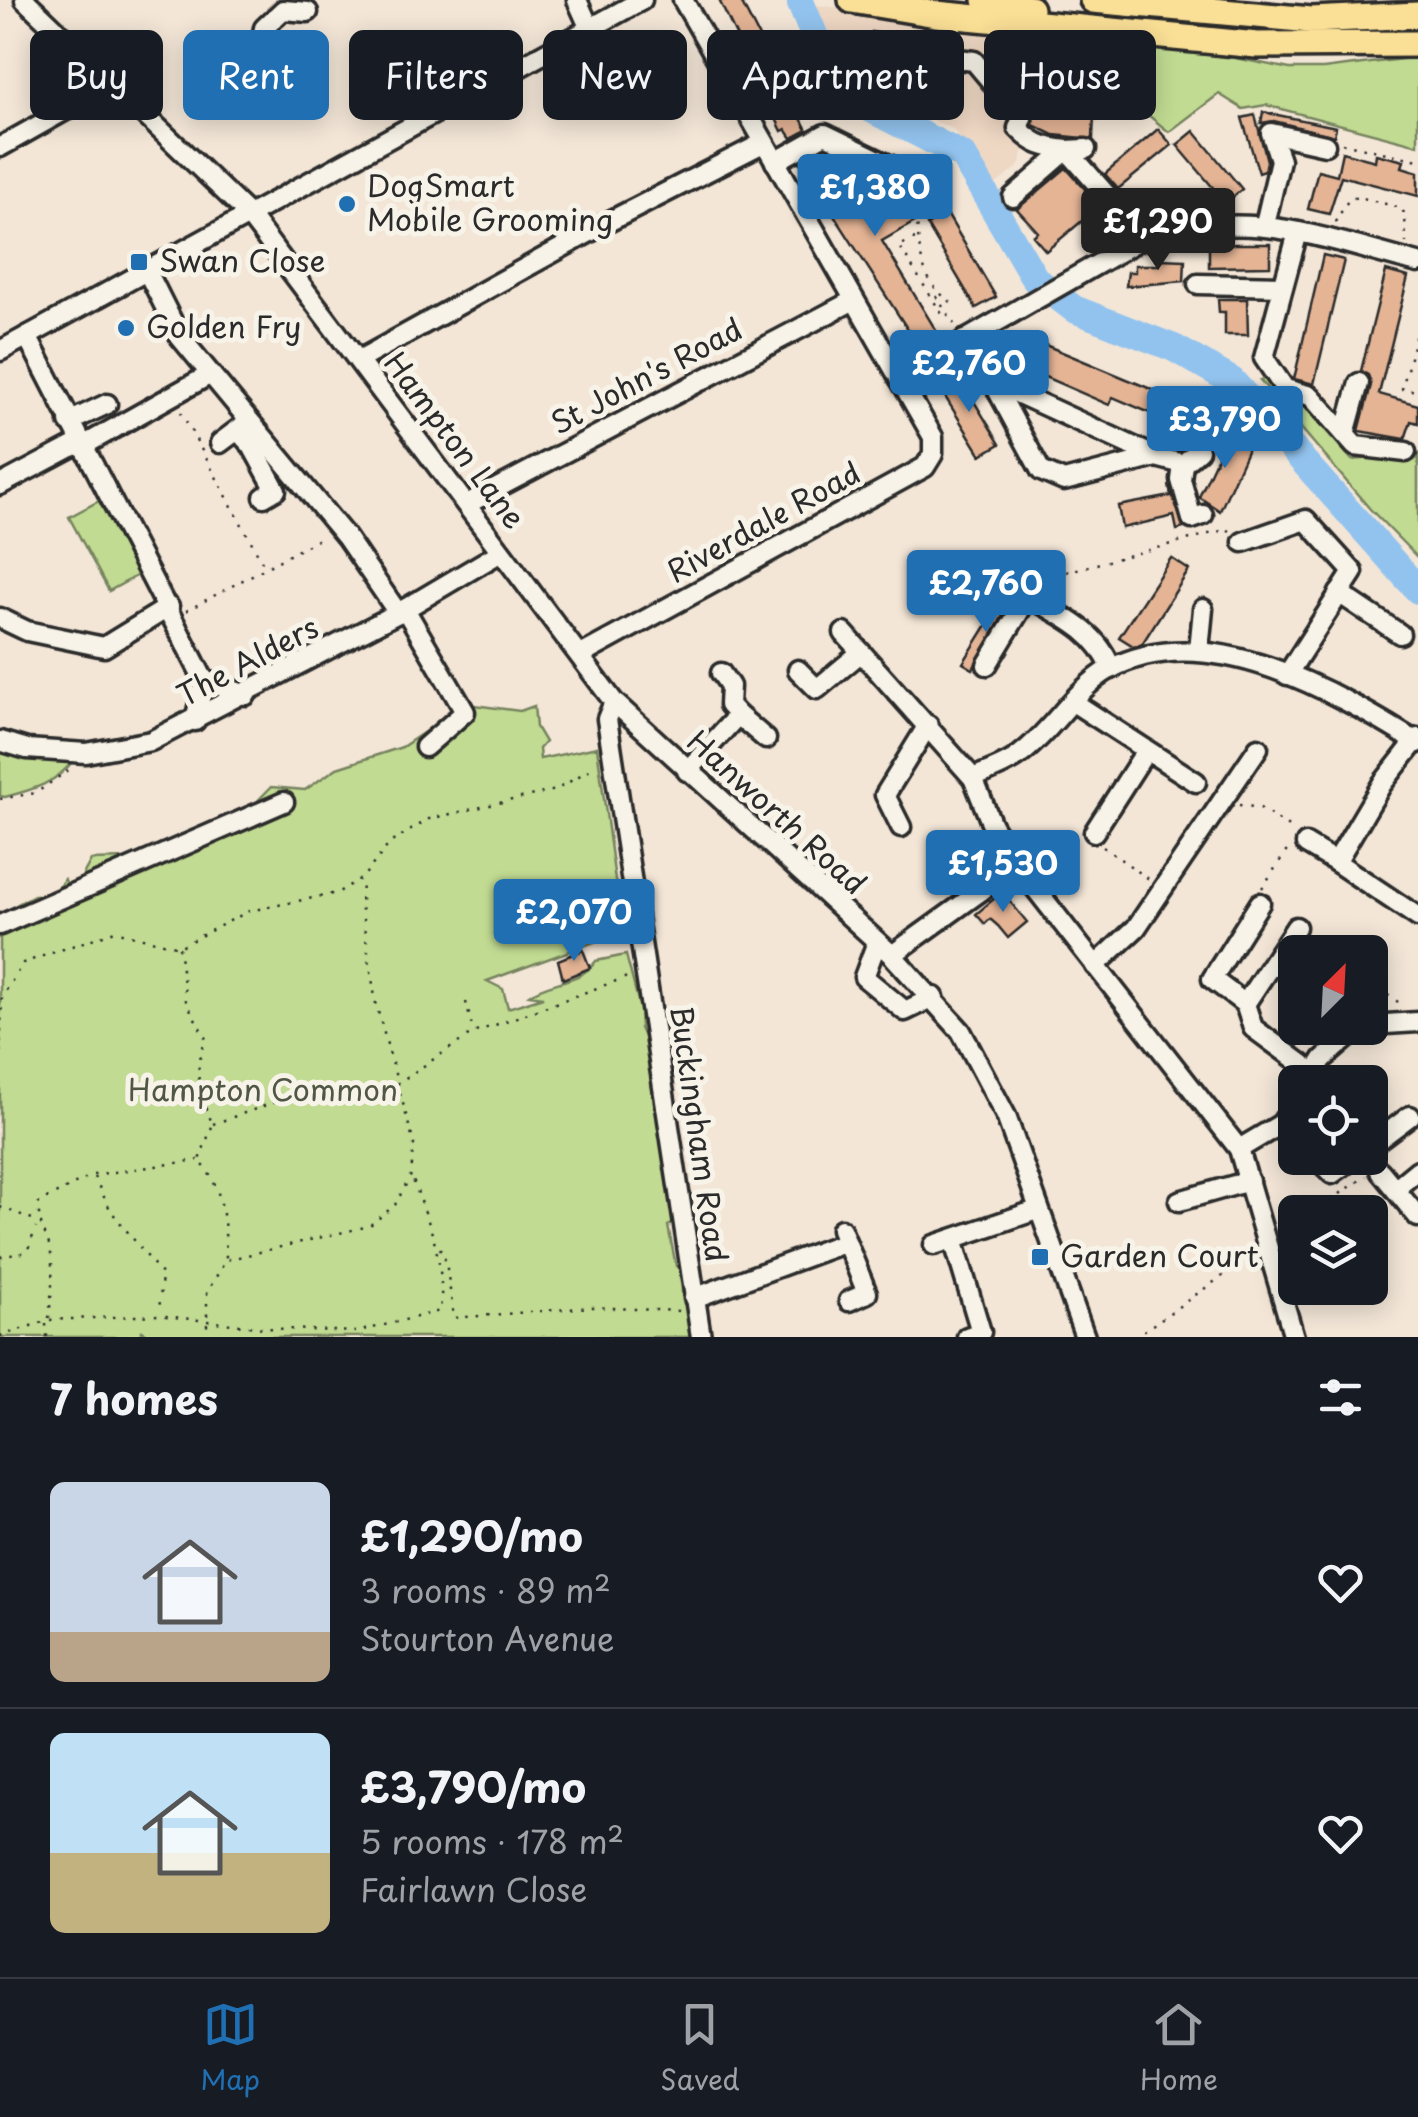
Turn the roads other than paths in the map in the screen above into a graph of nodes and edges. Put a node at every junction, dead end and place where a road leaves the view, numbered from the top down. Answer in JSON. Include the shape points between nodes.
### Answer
{"nodes":[{"id":1,"x":25,"y":0,"type":"edge"},
{"id":2,"x":577,"y":0,"type":"edge"},
{"id":3,"x":642,"y":0,"type":"edge"},
{"id":4,"x":683,"y":0,"type":"edge"},
{"id":5,"x":852,"y":0,"type":"edge"},
{"id":6,"x":986,"y":0,"type":"edge"},
{"id":7,"x":1094,"y":0,"type":"edge"},
{"id":8,"x":283,"y":10,"type":"edge"},
{"id":9,"x":308,"y":12,"type":"dead end"},
{"id":10,"x":1418,"y":16,"type":"edge"},
{"id":11,"x":590,"y":29,"type":"junction"},
{"id":12,"x":57,"y":30,"type":"edge"},
{"id":13,"x":264,"y":30,"type":"edge"},
{"id":14,"x":1110,"y":30,"type":"edge"},
{"id":15,"x":1129,"y":30,"type":"edge"},
{"id":16,"x":1156,"y":34,"type":"edge"},
{"id":17,"x":1418,"y":44,"type":"edge"},
{"id":18,"x":964,"y":60,"type":"edge"},
{"id":19,"x":48,"y":120,"type":"edge"},
{"id":20,"x":152,"y":120,"type":"edge"},
{"id":21,"x":763,"y":143,"type":"junction"},
{"id":22,"x":1325,"y":145,"type":"road end"},
{"id":23,"x":0,"y":147,"type":"edge"},
{"id":24,"x":1077,"y":149,"type":"junction"},
{"id":25,"x":776,"y":162,"type":"junction"},
{"id":26,"x":918,"y":179,"type":"road end"},
{"id":27,"x":1013,"y":197,"type":"dead end"},
{"id":28,"x":248,"y":214,"type":"junction"},
{"id":29,"x":1265,"y":224,"type":"junction"},
{"id":30,"x":1298,"y":232,"type":"junction"},
{"id":31,"x":1138,"y":241,"type":"junction"},
{"id":32,"x":1412,"y":261,"type":"edge"},
{"id":33,"x":147,"y":271,"type":"junction"},
{"id":34,"x":1198,"y":284,"type":"dead end"},
{"id":35,"x":1284,"y":286,"type":"junction"},
{"id":36,"x":854,"y":300,"type":"junction"},
{"id":37,"x":27,"y":336,"type":"junction"},
{"id":38,"x":964,"y":340,"type":"junction"},
{"id":39,"x":0,"y":351,"type":"edge"},
{"id":40,"x":359,"y":360,"type":"junction"},
{"id":41,"x":209,"y":376,"type":"junction"},
{"id":42,"x":898,"y":378,"type":"junction"},
{"id":43,"x":994,"y":382,"type":"junction"},
{"id":44,"x":1359,"y":383,"type":"dead end"},
{"id":45,"x":108,"y":404,"type":"dead end"},
{"id":46,"x":69,"y":422,"type":"junction"},
{"id":47,"x":243,"y":426,"type":"junction"},
{"id":48,"x":1345,"y":434,"type":"junction"},
{"id":49,"x":220,"y":443,"type":"dead end"},
{"id":50,"x":80,"y":445,"type":"junction"},
{"id":51,"x":1199,"y":450,"type":"dead end"},
{"id":52,"x":1406,"y":452,"type":"dead end"},
{"id":53,"x":1156,"y":457,"type":"junction"},
{"id":54,"x":1182,"y":472,"type":"junction"},
{"id":55,"x":0,"y":486,"type":"edge"},
{"id":56,"x":264,"y":497,"type":"dead end"},
{"id":57,"x":467,"y":504,"type":"junction"},
{"id":58,"x":1203,"y":516,"type":"dead end"},
{"id":59,"x":1243,"y":542,"type":"road end"},
{"id":60,"x":501,"y":552,"type":"junction"},
{"id":61,"x":1051,"y":581,"type":"road end"},
{"id":62,"x":1339,"y":593,"type":"junction"},
{"id":63,"x":1028,"y":596,"type":"junction"},
{"id":64,"x":1203,"y":609,"type":"dead end"},
{"id":65,"x":401,"y":611,"type":"junction"},
{"id":66,"x":172,"y":612,"type":"junction"},
{"id":67,"x":0,"y":618,"type":"edge"},
{"id":68,"x":844,"y":632,"type":"dead end"},
{"id":69,"x":1400,"y":634,"type":"dead end"},
{"id":70,"x":1199,"y":650,"type":"junction"},
{"id":71,"x":860,"y":654,"type":"junction"},
{"id":72,"x":581,"y":655,"type":"junction"},
{"id":73,"x":987,"y":665,"type":"dead end"},
{"id":74,"x":1110,"y":669,"type":"junction"},
{"id":75,"x":798,"y":670,"type":"dead end"},
{"id":76,"x":721,"y":673,"type":"dead end"},
{"id":77,"x":1287,"y":675,"type":"junction"},
{"id":78,"x":204,"y":680,"type":"junction"},
{"id":79,"x":246,"y":695,"type":"junction"},
{"id":80,"x":614,"y":702,"type":"junction"},
{"id":81,"x":1074,"y":702,"type":"junction"},
{"id":82,"x":738,"y":715,"type":"junction"},
{"id":83,"x":196,"y":721,"type":"junction"},
{"id":84,"x":928,"y":725,"type":"junction"},
{"id":85,"x":766,"y":739,"type":"dead end"},
{"id":86,"x":0,"y":741,"type":"edge"},
{"id":87,"x":1417,"y":741,"type":"edge"},
{"id":88,"x":425,"y":747,"type":"dead end"},
{"id":89,"x":1258,"y":748,"type":"dead end"},
{"id":90,"x":1146,"y":751,"type":"junction"},
{"id":91,"x":688,"y":770,"type":"junction"},
{"id":92,"x":973,"y":778,"type":"junction"},
{"id":93,"x":1196,"y":782,"type":"dead end"},
{"id":94,"x":284,"y":802,"type":"dead end"},
{"id":95,"x":901,"y":827,"type":"dead end"},
{"id":96,"x":1094,"y":832,"type":"road end"},
{"id":97,"x":1308,"y":842,"type":"road end"},
{"id":98,"x":1336,"y":862,"type":"junction"},
{"id":99,"x":1018,"y":865,"type":"junction"},
{"id":100,"x":1260,"y":903,"type":"road end"},
{"id":101,"x":1418,"y":917,"type":"edge"},
{"id":102,"x":0,"y":925,"type":"edge"},
{"id":103,"x":1296,"y":927,"type":"dead end"},
{"id":104,"x":877,"y":942,"type":"junction"},
{"id":105,"x":892,"y":955,"type":"junction"},
{"id":106,"x":1094,"y":966,"type":"junction"},
{"id":107,"x":934,"y":997,"type":"junction"},
{"id":108,"x":1245,"y":1004,"type":"junction"},
{"id":109,"x":1418,"y":1019,"type":"edge"},
{"id":110,"x":1388,"y":1023,"type":"edge"},
{"id":111,"x":1337,"y":1045,"type":"edge"},
{"id":112,"x":1296,"y":1065,"type":"edge"},
{"id":113,"x":1320,"y":1065,"type":"edge"},
{"id":114,"x":1410,"y":1116,"type":"dead end"},
{"id":115,"x":1278,"y":1126,"type":"edge"},
{"id":116,"x":1388,"y":1132,"type":"edge"},
{"id":117,"x":1239,"y":1148,"type":"junction"},
{"id":118,"x":1418,"y":1170,"type":"edge"},
{"id":119,"x":1384,"y":1175,"type":"edge"},
{"id":120,"x":1249,"y":1182,"type":"junction"},
{"id":121,"x":1396,"y":1188,"type":"junction"},
{"id":122,"x":1178,"y":1200,"type":"dead end"},
{"id":123,"x":1037,"y":1210,"type":"junction"},
{"id":124,"x":1418,"y":1217,"type":"edge"},
{"id":125,"x":953,"y":1239,"type":"junction"},
{"id":126,"x":934,"y":1245,"type":"dead end"},
{"id":127,"x":848,"y":1301,"type":"dead end"},
{"id":128,"x":695,"y":1303,"type":"junction"},
{"id":129,"x":701,"y":1337,"type":"edge"},
{"id":130,"x":967,"y":1337,"type":"edge"},
{"id":131,"x":1085,"y":1337,"type":"edge"},
{"id":132,"x":1294,"y":1337,"type":"edge"}],
"edges":[{"from":1,"to":12,"type":"street","name":"Hampton Lane"},
{"from":2,"to":11,"type":"street"},
{"from":3,"to":11,"type":"street"},
{"from":4,"to":21,"type":"street","name":"Riverdale Road"},
{"from":5,"to":14,"type":"highway"},
{"from":6,"to":15,"type":"highway"},
{"from":7,"to":10,"type":"highway","via":[[1311,20]]},
{"from":8,"to":9,"type":"street"},
{"from":8,"to":13,"type":"street"},
{"from":11,"to":28,"type":"street"},
{"from":16,"to":17,"type":"highway","via":[[1306,47]]},
{"from":18,"to":24,"type":"street","via":[[974,61],[1038,147]]},
{"from":19,"to":23,"type":"street"},
{"from":20,"to":28,"type":"street","name":"Hampton Lane"},
{"from":21,"to":25,"type":"street","name":"Riverdale Road"},
{"from":21,"to":40,"type":"street"},
{"from":22,"to":29,"type":"street","via":[[1271,133],[1280,160]]},
{"from":24,"to":27,"type":"street"},
{"from":24,"to":31,"type":"street"},
{"from":25,"to":26,"type":"street","via":[[825,134]]},
{"from":25,"to":36,"type":"street","name":"Riverdale Road"},
{"from":28,"to":33,"type":"street"},
{"from":28,"to":40,"type":"street","name":"Hampton Lane"},
{"from":29,"to":30,"type":"street"},
{"from":29,"to":31,"type":"street","via":[[1210,224]]},
{"from":30,"to":32,"type":"street"},
{"from":30,"to":35,"type":"street"},
{"from":31,"to":38,"type":"street"},
{"from":33,"to":37,"type":"street"},
{"from":33,"to":41,"type":"street","via":[[180,337]]},
{"from":34,"to":35,"type":"street"},
{"from":35,"to":48,"type":"street","via":[[1264,358],[1286,389],[1310,396]]},
{"from":36,"to":42,"type":"street","name":"Riverdale Road"},
{"from":36,"to":57,"type":"street","name":"St John's Road"},
{"from":37,"to":39,"type":"street"},
{"from":37,"to":46,"type":"street"},
{"from":38,"to":42,"type":"street"},
{"from":38,"to":43,"type":"street"},
{"from":40,"to":57,"type":"street","name":"Hampton Lane"},
{"from":41,"to":47,"type":"street"},
{"from":41,"to":50,"type":"street"},
{"from":42,"to":72,"type":"street","name":"Riverdale Road","via":[[933,437],[925,467]]},
{"from":43,"to":53,"type":"street"},
{"from":43,"to":53,"type":"street","via":[[1041,471],[1051,477],[1064,481]]},
{"from":44,"to":48,"type":"street"},
{"from":45,"to":46,"type":"street"},
{"from":46,"to":50,"type":"street"},
{"from":47,"to":49,"type":"street"},
{"from":47,"to":56,"type":"street","via":[[276,490]]},
{"from":47,"to":65,"type":"street","via":[[288,467]]},
{"from":48,"to":52,"type":"street","via":[[1355,446]]},
{"from":50,"to":55,"type":"street"},
{"from":50,"to":66,"type":"street"},
{"from":51,"to":54,"type":"street"},
{"from":53,"to":54,"type":"street"},
{"from":54,"to":58,"type":"street","via":[[1192,519]]},
{"from":57,"to":60,"type":"street","name":"Hampton Lane"},
{"from":59,"to":62,"type":"street","via":[[1306,520],[1353,572]]},
{"from":60,"to":65,"type":"street","name":"The Alders"},
{"from":60,"to":72,"type":"street","name":"Hampton Lane"},
{"from":61,"to":63,"type":"street"},
{"from":62,"to":69,"type":"street"},
{"from":62,"to":77,"type":"street"},
{"from":63,"to":73,"type":"street"},
{"from":63,"to":74,"type":"street","via":[[1105,651]]},
{"from":64,"to":70,"type":"street"},
{"from":65,"to":79,"type":"street","name":"The Alders"},
{"from":65,"to":88,"type":"street","via":[[465,712]]},
{"from":66,"to":67,"type":"street","via":[[104,647],[28,631]]},
{"from":66,"to":78,"type":"street"},
{"from":68,"to":71,"type":"street"},
{"from":70,"to":74,"type":"street"},
{"from":70,"to":77,"type":"street"},
{"from":71,"to":75,"type":"street","via":[[817,689]]},
{"from":71,"to":84,"type":"street"},
{"from":72,"to":80,"type":"street","name":"Hampton Lane"},
{"from":74,"to":81,"type":"street"},
{"from":76,"to":82,"type":"street"},
{"from":77,"to":87,"type":"street","via":[[1362,707]]},
{"from":78,"to":79,"type":"street"},
{"from":78,"to":83,"type":"street"},
{"from":79,"to":83,"type":"street","name":"The Alders"},
{"from":80,"to":91,"type":"street","name":"Hanworth Road"},
{"from":80,"to":128,"type":"street","name":"Buckingham Road","via":[[607,719]]},
{"from":81,"to":90,"type":"street"},
{"from":81,"to":92,"type":"street","via":[[1020,756]]},
{"from":82,"to":85,"type":"street"},
{"from":82,"to":91,"type":"street"},
{"from":83,"to":86,"type":"street","name":"The Alders","via":[[152,741],[86,753]]},
{"from":84,"to":92,"type":"street"},
{"from":84,"to":95,"type":"street","via":[[885,795]]},
{"from":87,"to":98,"type":"street","via":[[1382,784]]},
{"from":89,"to":106,"type":"street","via":[[1136,928]]},
{"from":90,"to":93,"type":"street"},
{"from":90,"to":96,"type":"street"},
{"from":91,"to":104,"type":"street","name":"Hanworth Road"},
{"from":92,"to":99,"type":"street"},
{"from":94,"to":102,"type":"street"},
{"from":97,"to":98,"type":"street"},
{"from":98,"to":101,"type":"street"},
{"from":99,"to":105,"type":"street"},
{"from":99,"to":106,"type":"street"},
{"from":100,"to":108,"type":"street","via":[[1212,979]]},
{"from":103,"to":108,"type":"street"},
{"from":104,"to":105,"type":"street","name":"Hanworth Road"},
{"from":104,"to":107,"type":"street","via":[[864,977],[905,1011]]},
{"from":105,"to":107,"type":"street","name":"Hanworth Road"},
{"from":106,"to":117,"type":"street"},
{"from":107,"to":123,"type":"street","name":"Hanworth Road","via":[[961,1031],[1006,1116]]},
{"from":108,"to":112,"type":"street","via":[[1254,1028]]},
{"from":109,"to":110,"type":"street"},
{"from":111,"to":113,"type":"street"},
{"from":114,"to":116,"type":"street"},
{"from":115,"to":117,"type":"street"},
{"from":117,"to":120,"type":"street"},
{"from":118,"to":121,"type":"street"},
{"from":119,"to":121,"type":"street"},
{"from":120,"to":122,"type":"street"},
{"from":120,"to":132,"type":"street"},
{"from":121,"to":124,"type":"street"},
{"from":123,"to":125,"type":"street"},
{"from":123,"to":131,"type":"street","name":"Hanworth Road"},
{"from":125,"to":126,"type":"street"},
{"from":125,"to":130,"type":"street","via":[[981,1332]]},
{"from":127,"to":128,"type":"street","via":[[867,1293],[844,1236]]},
{"from":128,"to":129,"type":"street","name":"Buckingham Road"}]}
